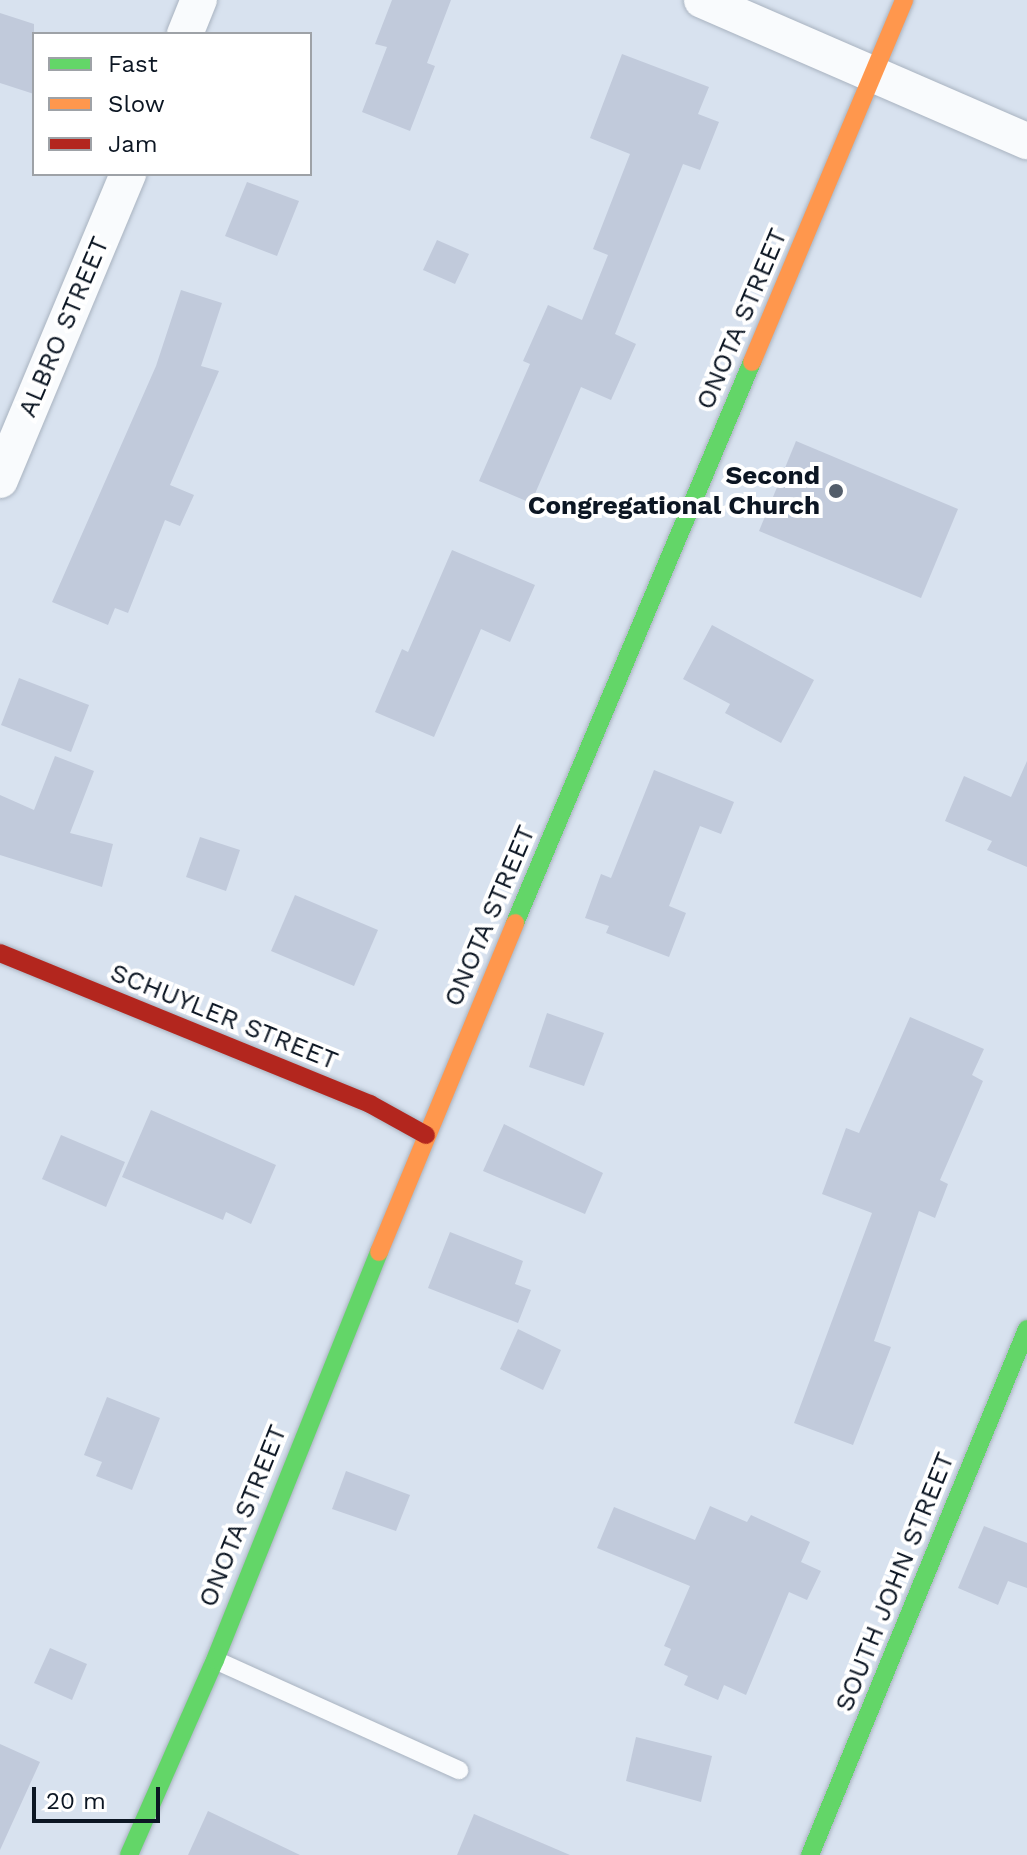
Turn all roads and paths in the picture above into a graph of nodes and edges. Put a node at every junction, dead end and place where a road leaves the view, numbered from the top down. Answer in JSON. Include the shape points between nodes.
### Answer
{"nodes":[{"id":1,"x":199,"y":0,"type":"edge"},
{"id":2,"x":702,"y":0,"type":"edge"},
{"id":3,"x":904,"y":0,"type":"edge"},
{"id":4,"x":186,"y":32,"type":"edge"},
{"id":5,"x":874,"y":72,"type":"junction"},
{"id":6,"x":1027,"y":141,"type":"edge"},
{"id":7,"x":127,"y":176,"type":"edge"},
{"id":8,"x":0,"y":480,"type":"edge"},
{"id":9,"x":0,"y":953,"type":"edge"},
{"id":10,"x":426,"y":1135,"type":"junction"},
{"id":11,"x":1027,"y":1329,"type":"edge"},
{"id":12,"x":215,"y":1660,"type":"junction"},
{"id":13,"x":459,"y":1770,"type":"dead end"},
{"id":14,"x":129,"y":1855,"type":"edge"},
{"id":15,"x":810,"y":1855,"type":"edge"}],
"edges":[{"from":1,"to":4,"type":"street"},
{"from":2,"to":5,"type":"street"},
{"from":3,"to":5,"type":"street","name":"ONOTA STREET"},
{"from":5,"to":6,"type":"street"},
{"from":5,"to":10,"type":"street","name":"ONOTA STREET"},
{"from":7,"to":8,"type":"street","name":"ALBRO STREET"},
{"from":9,"to":10,"type":"street","name":"SCHUYLER STREET","via":[[370,1104]]},
{"from":10,"to":12,"type":"street","name":"ONOTA STREET"},
{"from":11,"to":15,"type":"street","name":"SOUTH JOHN STREET"},
{"from":12,"to":13,"type":"lane"},
{"from":12,"to":14,"type":"street","name":"ONOTA STREET"}]}
